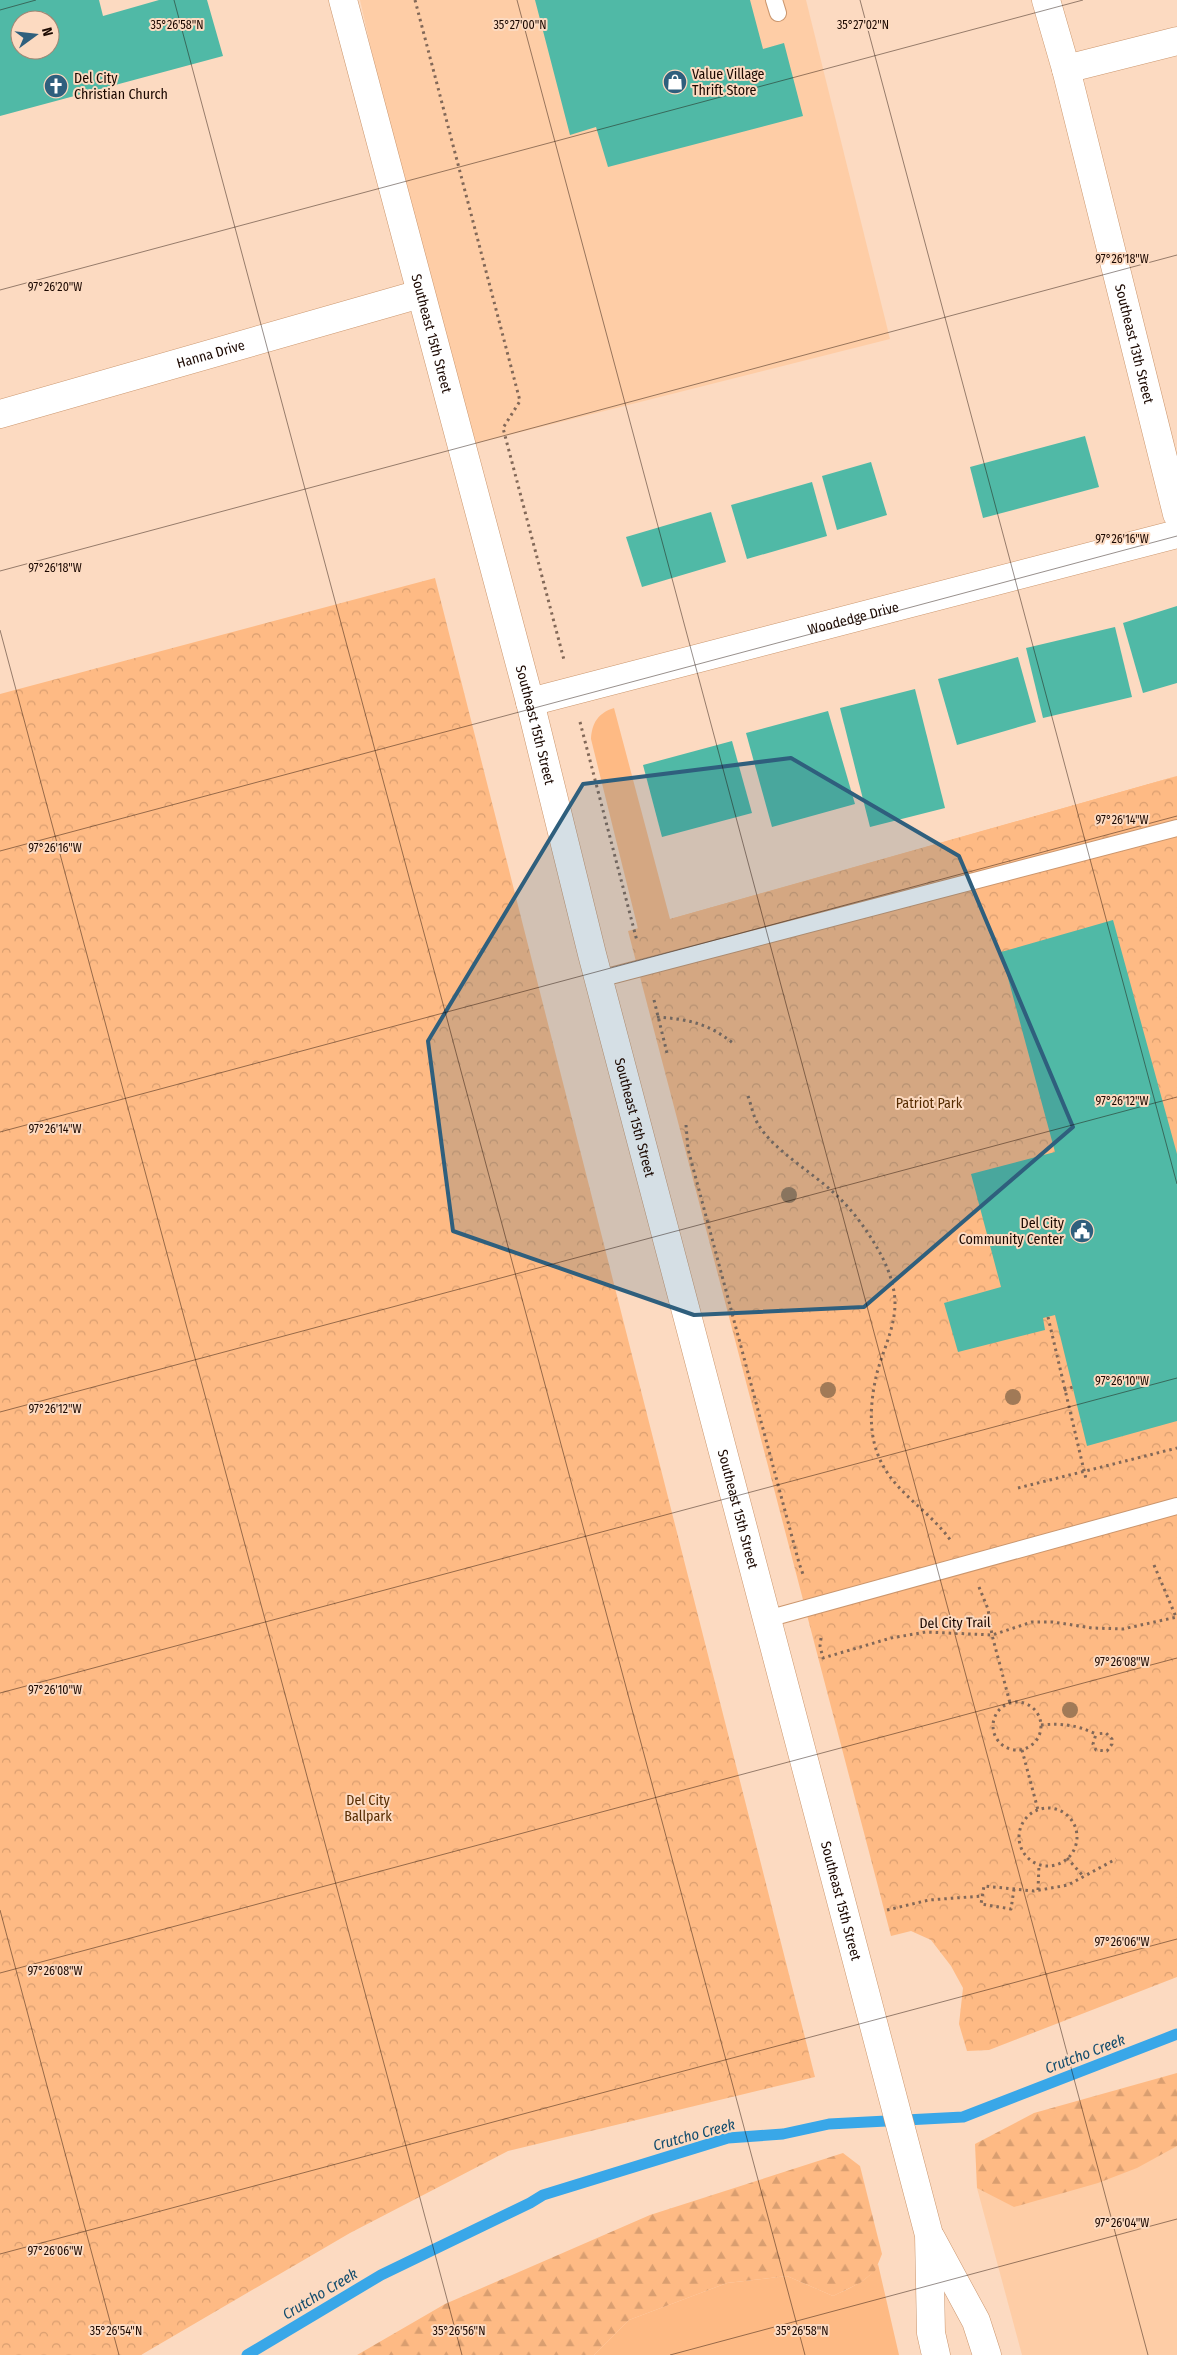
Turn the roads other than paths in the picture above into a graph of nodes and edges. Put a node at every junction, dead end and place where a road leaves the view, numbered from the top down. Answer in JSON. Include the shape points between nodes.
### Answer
{"nodes":[{"id":1,"x":343,"y":0,"type":"edge"},
{"id":2,"x":1046,"y":0,"type":"edge"},
{"id":3,"x":1177,"y":41,"type":"edge"},
{"id":4,"x":1066,"y":69,"type":"junction"},
{"id":5,"x":420,"y":294,"type":"junction"},
{"id":6,"x":0,"y":414,"type":"edge"},
{"id":7,"x":1177,"y":514,"type":"edge"},
{"id":8,"x":1177,"y":534,"type":"edge"},
{"id":9,"x":530,"y":702,"type":"junction"},
{"id":10,"x":1177,"y":828,"type":"edge"},
{"id":11,"x":599,"y":979,"type":"junction"},
{"id":12,"x":1177,"y":1506,"type":"edge"},
{"id":13,"x":767,"y":1619,"type":"junction"},
{"id":14,"x":929,"y":2235,"type":"junction"},
{"id":15,"x":936,"y":2355,"type":"edge"},
{"id":16,"x":987,"y":2355,"type":"edge"}],
"edges":[{"from":1,"to":5,"type":"main road","name":"Southeast 15th Street"},
{"from":2,"to":4,"type":"main road","name":"Southeast 13th Street"},
{"from":3,"to":4,"type":"main road"},
{"from":4,"to":7,"type":"main road","name":"Southeast 13th Street"},
{"from":5,"to":6,"type":"main road","name":"Hanna Drive"},
{"from":5,"to":9,"type":"main road","name":"Southeast 15th Street"},
{"from":8,"to":9,"type":"main road","name":"Woodedge Drive"},
{"from":9,"to":11,"type":"main road","name":"Southeast 15th Street"},
{"from":10,"to":11,"type":"lane"},
{"from":11,"to":13,"type":"main road","name":"Southeast 15th Street"},
{"from":12,"to":13,"type":"lane"},
{"from":13,"to":14,"type":"main road","name":"Southeast 15th Street"},
{"from":14,"to":15,"type":"main road","name":"Southeast 15th Street","via":[[931,2333]]},
{"from":14,"to":16,"type":"main road","name":"Southeast 15th Street","via":[[976,2321]]}]}
